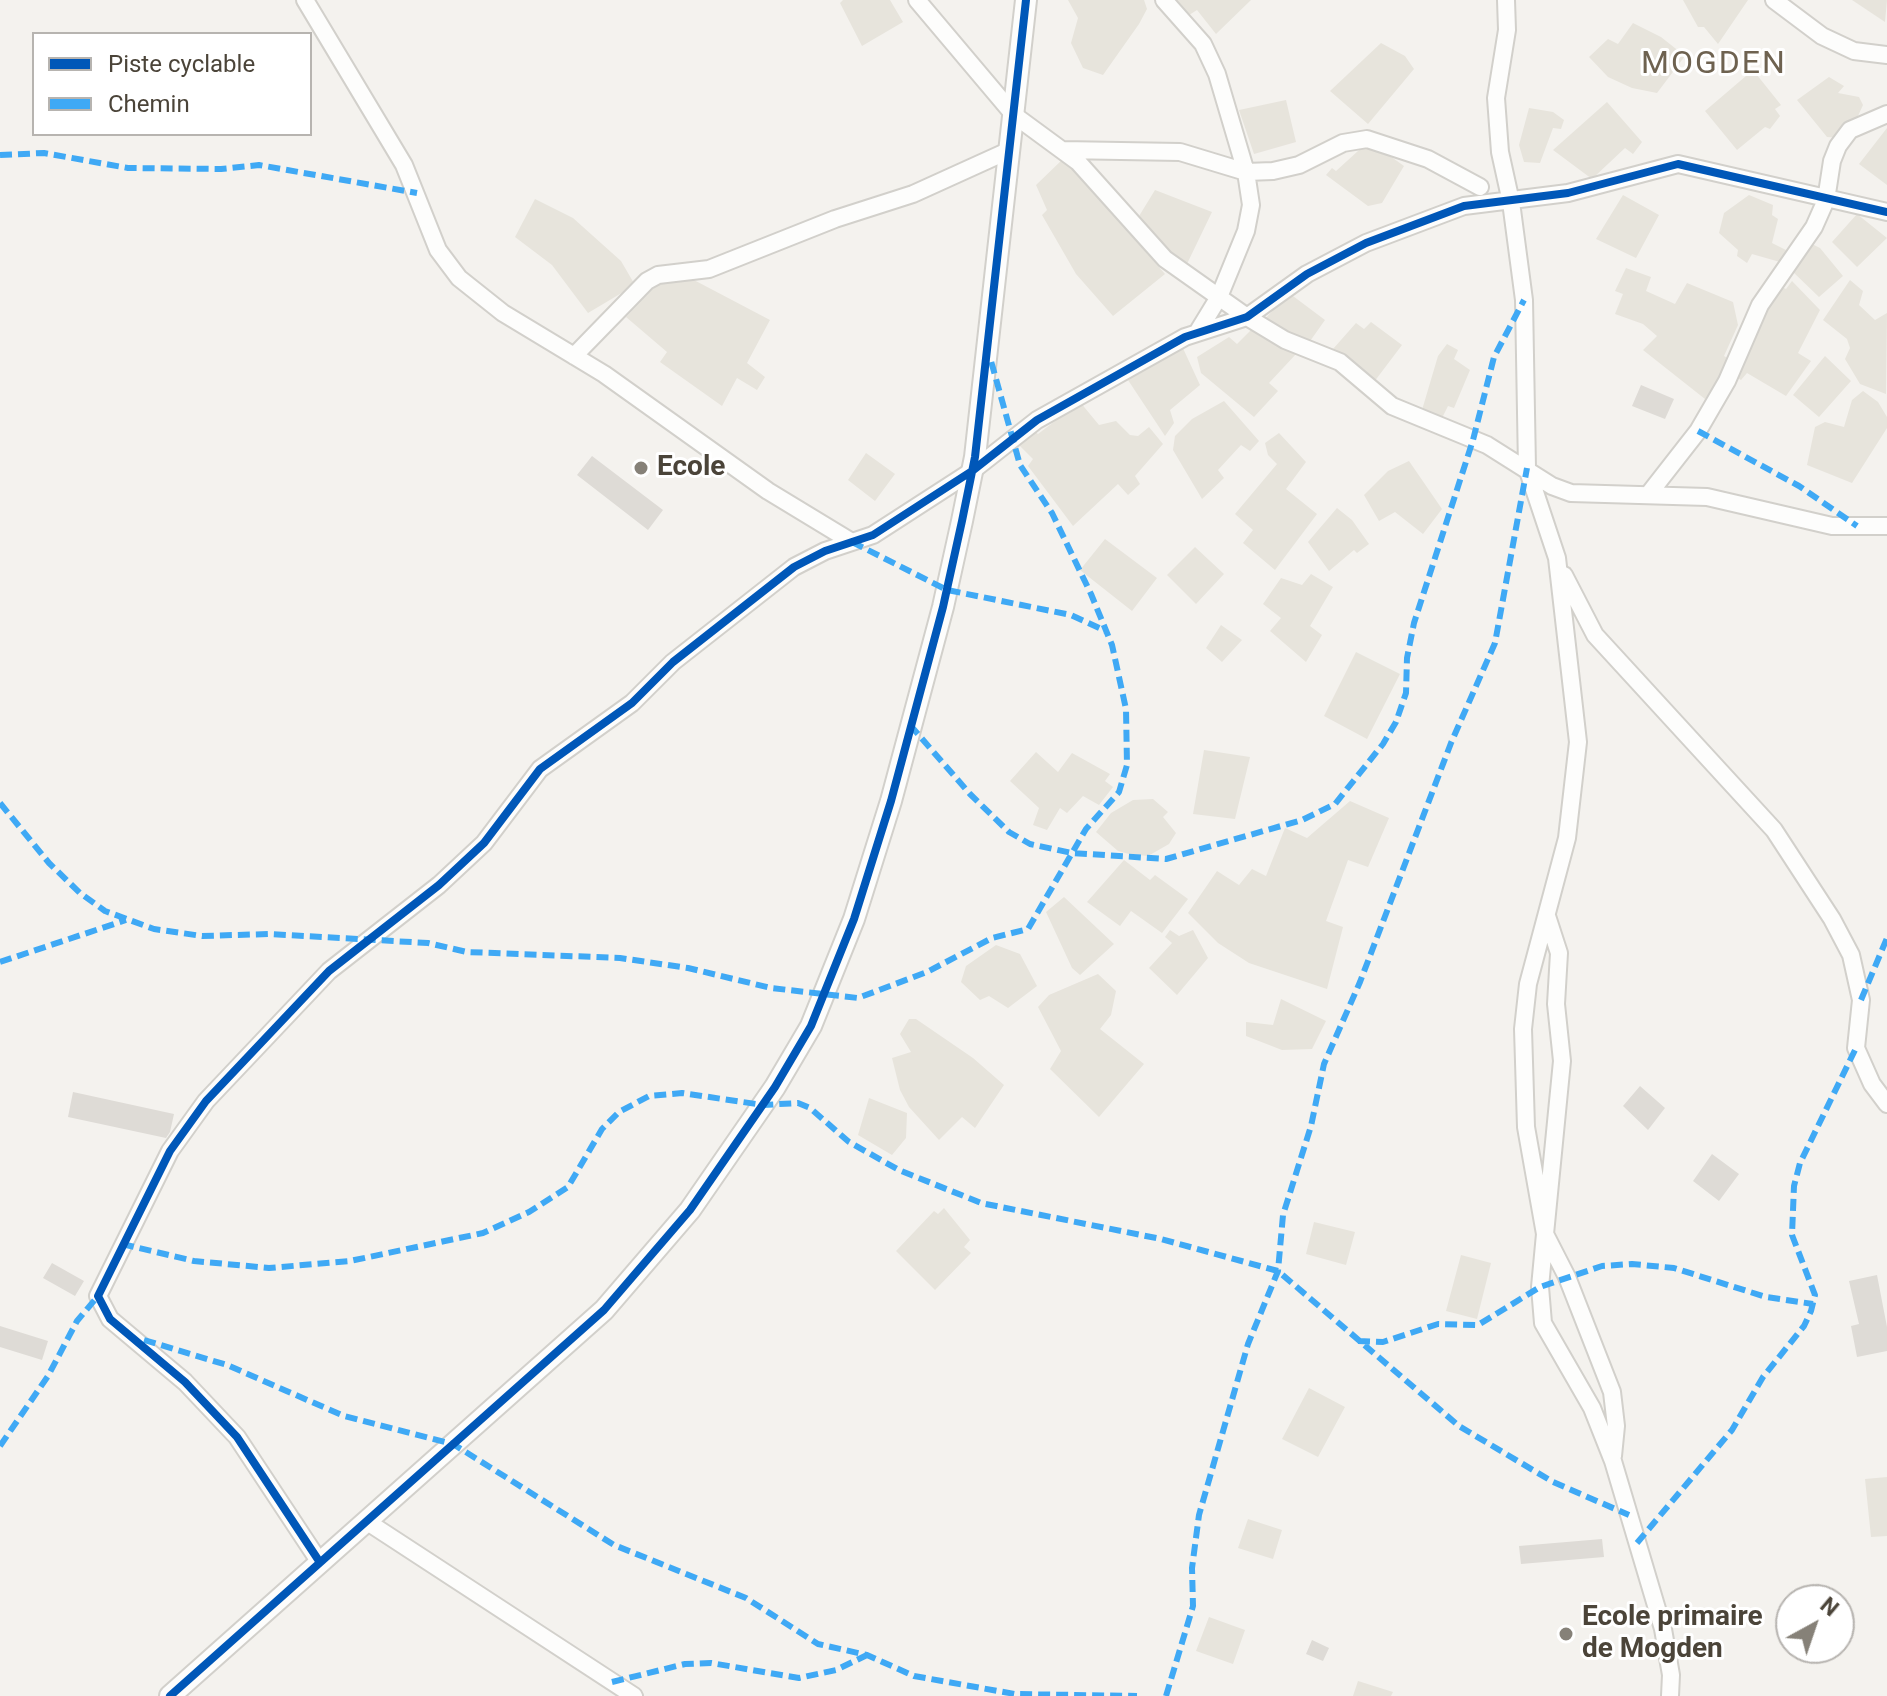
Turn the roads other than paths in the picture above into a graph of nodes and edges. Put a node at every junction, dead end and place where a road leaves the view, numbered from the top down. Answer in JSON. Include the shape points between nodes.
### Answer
{"nodes":[{"id":1,"x":305,"y":0,"type":"edge"},
{"id":2,"x":917,"y":0,"type":"edge"},
{"id":3,"x":1026,"y":0,"type":"edge"},
{"id":4,"x":1164,"y":0,"type":"edge"},
{"id":5,"x":1506,"y":0,"type":"edge"},
{"id":6,"x":1774,"y":0,"type":"edge"},
{"id":7,"x":1887,"y":55,"type":"edge"},
{"id":8,"x":1887,"y":114,"type":"edge"},
{"id":9,"x":1014,"y":115,"type":"junction"},
{"id":10,"x":1010,"y":150,"type":"junction"},
{"id":11,"x":1062,"y":150,"type":"junction"},
{"id":12,"x":1500,"y":152,"type":"junction"},
{"id":13,"x":1246,"y":172,"type":"junction"},
{"id":14,"x":1480,"y":187,"type":"junction"},
{"id":15,"x":1826,"y":200,"type":"junction"},
{"id":16,"x":1511,"y":202,"type":"junction"},
{"id":17,"x":1464,"y":206,"type":"junction"},
{"id":18,"x":1887,"y":212,"type":"edge"},
{"id":19,"x":1219,"y":297,"type":"junction"},
{"id":20,"x":1247,"y":317,"type":"junction"},
{"id":21,"x":1197,"y":333,"type":"junction"},
{"id":22,"x":574,"y":356,"type":"junction"},
{"id":23,"x":1527,"y":468,"type":"junction"},
{"id":24,"x":972,"y":471,"type":"junction"},
{"id":25,"x":1648,"y":495,"type":"junction"},
{"id":26,"x":1887,"y":526,"type":"edge"},
{"id":27,"x":852,"y":542,"type":"junction"},
{"id":28,"x":1557,"y":558,"type":"junction"},
{"id":29,"x":1546,"y":915,"type":"junction"},
{"id":30,"x":1887,"y":1104,"type":"edge"},
{"id":31,"x":1545,"y":1234,"type":"junction"},
{"id":32,"x":1613,"y":1461,"type":"junction"},
{"id":33,"x":366,"y":1521,"type":"junction"},
{"id":34,"x":319,"y":1561,"type":"junction"},
{"id":35,"x":170,"y":1696,"type":"edge"},
{"id":36,"x":634,"y":1696,"type":"edge"},
{"id":37,"x":1670,"y":1696,"type":"edge"}],
"edges":[{"from":1,"to":22,"type":"street","via":[[404,165],[444,260],[503,313]]},
{"from":2,"to":9,"type":"street"},
{"from":3,"to":9,"type":"street"},
{"from":4,"to":13,"type":"street","via":[[1203,44]]},
{"from":5,"to":12,"type":"street","via":[[1507,30],[1496,98]]},
{"from":6,"to":7,"type":"street","via":[[1822,36],[1854,51]]},
{"from":8,"to":15,"type":"street","via":[[1850,130],[1838,146]]},
{"from":9,"to":10,"type":"street"},
{"from":9,"to":11,"type":"street"},
{"from":10,"to":22,"type":"street","via":[[913,194],[709,269],[658,275]]},
{"from":10,"to":24,"type":"street"},
{"from":11,"to":13,"type":"street","via":[[1180,152]]},
{"from":11,"to":19,"type":"street","via":[[1165,259]]},
{"from":12,"to":14,"type":"street"},
{"from":12,"to":16,"type":"street"},
{"from":13,"to":14,"type":"street","via":[[1299,165],[1343,143],[1367,139],[1428,159]]},
{"from":13,"to":19,"type":"street","via":[[1251,205],[1246,231]]},
{"from":14,"to":17,"type":"street"},
{"from":15,"to":16,"type":"street","via":[[1678,164]]},
{"from":15,"to":18,"type":"street"},
{"from":15,"to":25,"type":"street","via":[[1814,227],[1760,305],[1698,431]]},
{"from":16,"to":17,"type":"street"},
{"from":16,"to":23,"type":"street","via":[[1524,300]]},
{"from":17,"to":20,"type":"street","via":[[1366,243],[1307,274]]},
{"from":19,"to":20,"type":"street"},
{"from":19,"to":21,"type":"street"},
{"from":20,"to":21,"type":"street"},
{"from":20,"to":23,"type":"street","via":[[1285,340],[1340,362],[1392,406],[1487,445]]},
{"from":21,"to":24,"type":"street","via":[[1037,420]]},
{"from":22,"to":27,"type":"street","via":[[768,491]]},
{"from":23,"to":25,"type":"street","via":[[1571,493]]},
{"from":23,"to":28,"type":"street"},
{"from":24,"to":27,"type":"street","via":[[873,535]]},
{"from":24,"to":33,"type":"street","via":[[943,607],[891,801],[854,919],[811,1026],[729,1156],[644,1268],[545,1366]]},
{"from":25,"to":26,"type":"street","via":[[1707,497],[1832,526]]},
{"from":27,"to":34,"type":"street","via":[[774,580],[673,662],[632,703],[540,769],[484,843],[329,971],[206,1101],[170,1151],[98,1296],[102,1308],[237,1437]]},
{"from":28,"to":29,"type":"street","via":[[1578,742],[1567,838]]},
{"from":28,"to":30,"type":"street","via":[[1595,635],[1774,830],[1832,919],[1851,955],[1861,1000],[1856,1048]]},
{"from":29,"to":31,"type":"street","via":[[1559,953],[1556,1004],[1562,1061]]},
{"from":29,"to":31,"type":"street","via":[[1523,1029],[1526,1127]]},
{"from":31,"to":32,"type":"street","via":[[1612,1392]]},
{"from":31,"to":32,"type":"street","via":[[1543,1323],[1592,1408]]},
{"from":32,"to":37,"type":"street","via":[[1663,1629]]},
{"from":33,"to":34,"type":"street"},
{"from":33,"to":36,"type":"street"},
{"from":34,"to":35,"type":"street"}]}
